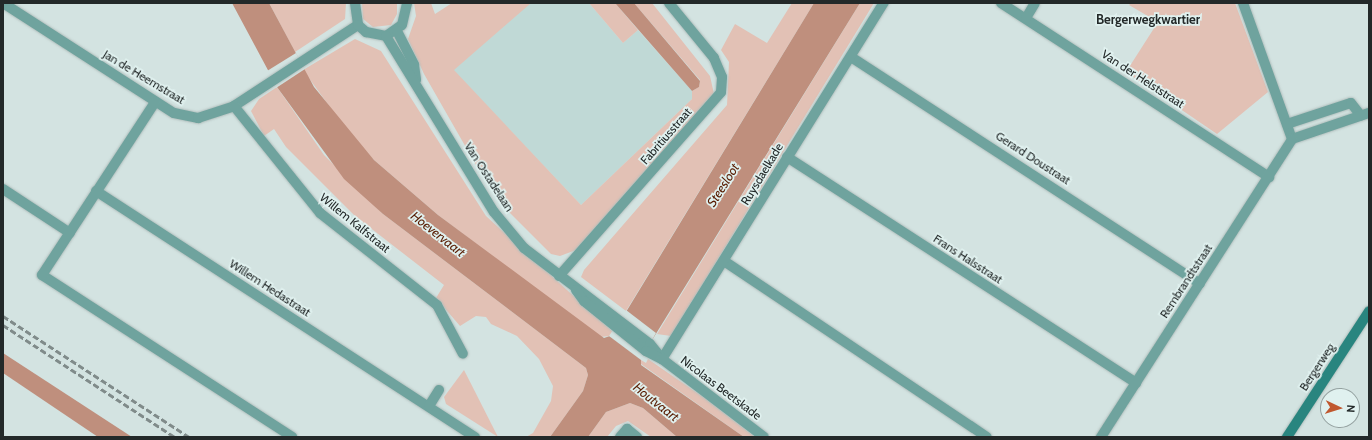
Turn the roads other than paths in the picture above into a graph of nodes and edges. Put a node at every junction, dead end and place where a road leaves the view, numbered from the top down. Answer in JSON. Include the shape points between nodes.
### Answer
{"nodes":[{"id":1,"x":3,"y":3,"type":"edge"},
{"id":2,"x":354,"y":3,"type":"edge"},
{"id":3,"x":407,"y":3,"type":"edge"},
{"id":4,"x":669,"y":3,"type":"edge"},
{"id":5,"x":884,"y":3,"type":"edge"},
{"id":6,"x":1001,"y":3,"type":"edge"},
{"id":7,"x":1035,"y":3,"type":"edge"},
{"id":8,"x":1243,"y":3,"type":"edge"},
{"id":9,"x":1026,"y":18,"type":"junction"},
{"id":10,"x":358,"y":25,"type":"junction"},
{"id":11,"x":396,"y":31,"type":"junction"},
{"id":12,"x":386,"y":36,"type":"junction"},
{"id":13,"x":851,"y":57,"type":"junction"},
{"id":14,"x":416,"y":80,"type":"junction"},
{"id":15,"x":155,"y":102,"type":"junction"},
{"id":16,"x":234,"y":106,"type":"junction"},
{"id":17,"x":1365,"y":114,"type":"edge"},
{"id":18,"x":1287,"y":124,"type":"junction"},
{"id":19,"x":1292,"y":139,"type":"junction"},
{"id":20,"x":787,"y":157,"type":"junction"},
{"id":21,"x":1269,"y":177,"type":"junction"},
{"id":22,"x":3,"y":189,"type":"edge"},
{"id":23,"x":96,"y":191,"type":"junction"},
{"id":24,"x":70,"y":233,"type":"junction"},
{"id":25,"x":724,"y":260,"type":"junction"},
{"id":26,"x":559,"y":276,"type":"junction"},
{"id":27,"x":1200,"y":284,"type":"junction"},
{"id":28,"x":1369,"y":311,"type":"edge"},
{"id":29,"x":463,"y":354,"type":"dead end"},
{"id":30,"x":662,"y":359,"type":"junction"},
{"id":31,"x":1136,"y":384,"type":"junction"},
{"id":32,"x":439,"y":390,"type":"dead end"},
{"id":33,"x":429,"y":406,"type":"junction"},
{"id":34,"x":623,"y":433,"type":"edge"},
{"id":35,"x":292,"y":437,"type":"edge"},
{"id":36,"x":475,"y":437,"type":"edge"},
{"id":37,"x":637,"y":437,"type":"edge"},
{"id":38,"x":764,"y":437,"type":"edge"},
{"id":39,"x":988,"y":437,"type":"edge"},
{"id":40,"x":1101,"y":437,"type":"edge"},
{"id":41,"x":1286,"y":437,"type":"edge"}],
"edges":[{"from":1,"to":15,"type":"street","name":"Jan de Heemstraat"},
{"from":2,"to":10,"type":"street"},
{"from":3,"to":11,"type":"street","via":[[406,18]]},
{"from":4,"to":26,"type":"street","name":"Fabritiusstraat","via":[[714,58],[722,77],[721,92]]},
{"from":5,"to":13,"type":"street","name":"Ruysdaelkade"},
{"from":6,"to":9,"type":"street","name":"Van der Helststraat"},
{"from":7,"to":9,"type":"street"},
{"from":8,"to":18,"type":"street"},
{"from":9,"to":21,"type":"street","name":"Van der Helststraat"},
{"from":10,"to":12,"type":"street","via":[[370,34]]},
{"from":10,"to":16,"type":"street","name":"Jan de Heemstraat"},
{"from":11,"to":12,"type":"street"},
{"from":11,"to":14,"type":"street","name":"Van Ostadelaan","via":[[414,65]]},
{"from":12,"to":14,"type":"street","name":"Van Ostadelaan","via":[[406,70]]},
{"from":13,"to":20,"type":"street","name":"Ruysdaelkade"},
{"from":13,"to":27,"type":"street","name":"Gerard Doustraat"},
{"from":14,"to":26,"type":"street","name":"Van Ostadelaan","via":[[494,212],[524,248]]},
{"from":15,"to":16,"type":"street","name":"Jan de Heemstraat","via":[[174,113],[198,118]]},
{"from":15,"to":23,"type":"street"},
{"from":16,"to":29,"type":"street","name":"Willem Kalfstraat","via":[[320,212],[437,305]]},
{"from":17,"to":18,"type":"street","via":[[1351,103]]},
{"from":17,"to":19,"type":"street"},
{"from":18,"to":19,"type":"street"},
{"from":19,"to":21,"type":"street","name":"Rembrandtstraat"},
{"from":20,"to":25,"type":"street","name":"Ruysdaelkade"},
{"from":20,"to":31,"type":"street","name":"Frans Halsstraat"},
{"from":21,"to":27,"type":"street","name":"Rembrandtstraat"},
{"from":22,"to":24,"type":"street"},
{"from":23,"to":24,"type":"street"},
{"from":23,"to":33,"type":"street","name":"Willem Hedastraat"},
{"from":24,"to":35,"type":"street","via":[[42,275]]},
{"from":25,"to":30,"type":"street","name":"Ruysdaelkade"},
{"from":25,"to":39,"type":"street"},
{"from":26,"to":30,"type":"street","name":"Van Ostadelaan"},
{"from":27,"to":31,"type":"street","name":"Rembrandtstraat"},
{"from":28,"to":41,"type":"main road","name":"Bergerweg"},
{"from":30,"to":38,"type":"street","name":"Nicolaas Beetskade"},
{"from":31,"to":40,"type":"street","name":"Rembrandtstraat"},
{"from":32,"to":33,"type":"street"},
{"from":33,"to":36,"type":"street","name":"Willem Hedastraat"},
{"from":34,"to":37,"type":"street"}]}
